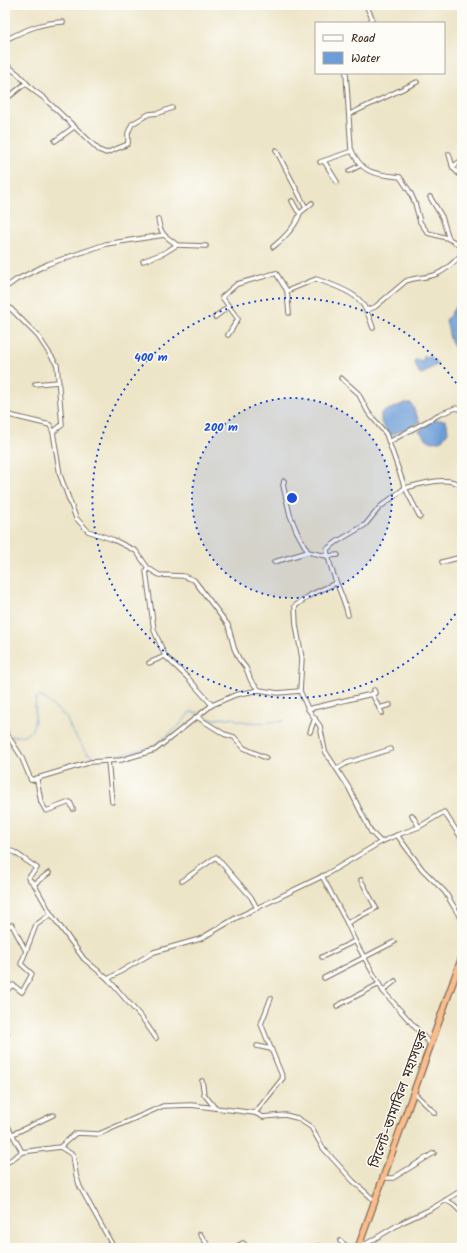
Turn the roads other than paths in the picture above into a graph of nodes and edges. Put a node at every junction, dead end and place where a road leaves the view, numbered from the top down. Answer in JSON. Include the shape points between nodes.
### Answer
{"nodes":[{"id":1,"x":366,"y":5,"type":"edge"},
{"id":2,"x":63,"y":22,"type":"dead end"},
{"id":3,"x":370,"y":22,"type":"edge"},
{"id":4,"x":5,"y":40,"type":"edge"},
{"id":5,"x":5,"y":64,"type":"edge"},
{"id":6,"x":346,"y":74,"type":"edge"},
{"id":7,"x":417,"y":82,"type":"dead end"},
{"id":8,"x":26,"y":84,"type":"junction"},
{"id":9,"x":5,"y":100,"type":"edge"},
{"id":10,"x":172,"y":108,"type":"dead end"},
{"id":11,"x":350,"y":114,"type":"junction"},
{"id":12,"x":74,"y":127,"type":"junction"},
{"id":13,"x":55,"y":141,"type":"dead end"},
{"id":14,"x":276,"y":150,"type":"dead end"},
{"id":15,"x":352,"y":151,"type":"junction"},
{"id":16,"x":449,"y":154,"type":"dead end"},
{"id":17,"x":462,"y":160,"type":"edge"},
{"id":18,"x":360,"y":165,"type":"junction"},
{"id":19,"x":452,"y":165,"type":"junction"},
{"id":20,"x":349,"y":171,"type":"dead end"},
{"id":21,"x":462,"y":177,"type":"edge"},
{"id":22,"x":337,"y":182,"type":"dead end"},
{"id":23,"x":430,"y":197,"type":"dead end"},
{"id":24,"x":292,"y":200,"type":"dead end"},
{"id":25,"x":312,"y":203,"type":"dead end"},
{"id":26,"x":306,"y":208,"type":"junction"},
{"id":27,"x":300,"y":213,"type":"junction"},
{"id":28,"x":158,"y":219,"type":"dead end"},
{"id":29,"x":164,"y":235,"type":"junction"},
{"id":30,"x":449,"y":239,"type":"junction"},
{"id":31,"x":177,"y":245,"type":"junction"},
{"id":32,"x":206,"y":246,"type":"dead end"},
{"id":33,"x":462,"y":246,"type":"edge"},
{"id":34,"x":273,"y":247,"type":"dead end"},
{"id":35,"x":462,"y":254,"type":"edge"},
{"id":36,"x":143,"y":261,"type":"dead end"},
{"id":37,"x":5,"y":288,"type":"edge"},
{"id":38,"x":288,"y":291,"type":"junction"},
{"id":39,"x":5,"y":303,"type":"edge"},
{"id":40,"x":229,"y":306,"type":"junction"},
{"id":41,"x":366,"y":310,"type":"junction"},
{"id":42,"x":289,"y":313,"type":"dead end"},
{"id":43,"x":215,"y":317,"type":"dead end"},
{"id":44,"x":374,"y":328,"type":"dead end"},
{"id":45,"x":228,"y":335,"type":"dead end"},
{"id":46,"x":341,"y":378,"type":"dead end"},
{"id":47,"x":59,"y":382,"type":"junction"},
{"id":48,"x":35,"y":384,"type":"dead end"},
{"id":49,"x":462,"y":410,"type":"edge"},
{"id":50,"x":5,"y":414,"type":"edge"},
{"id":51,"x":53,"y":432,"type":"junction"},
{"id":52,"x":389,"y":442,"type":"junction"},
{"id":53,"x":284,"y":481,"type":"dead end"},
{"id":54,"x":462,"y":486,"type":"edge"},
{"id":55,"x":405,"y":488,"type":"junction"},
{"id":56,"x":420,"y":517,"type":"dead end"},
{"id":57,"x":308,"y":552,"type":"junction"},
{"id":58,"x":338,"y":555,"type":"dead end"},
{"id":59,"x":327,"y":556,"type":"junction"},
{"id":60,"x":462,"y":556,"type":"edge"},
{"id":61,"x":274,"y":562,"type":"dead end"},
{"id":62,"x":442,"y":562,"type":"dead end"},
{"id":63,"x":148,"y":568,"type":"junction"},
{"id":64,"x":336,"y":583,"type":"junction"},
{"id":65,"x":348,"y":615,"type":"dead end"},
{"id":66,"x":165,"y":656,"type":"junction"},
{"id":67,"x":149,"y":663,"type":"dead end"},
{"id":68,"x":259,"y":690,"type":"junction"},
{"id":69,"x":374,"y":690,"type":"dead end"},
{"id":70,"x":300,"y":691,"type":"junction"},
{"id":71,"x":372,"y":694,"type":"junction"},
{"id":72,"x":390,"y":705,"type":"dead end"},
{"id":73,"x":212,"y":706,"type":"junction"},
{"id":74,"x":379,"y":708,"type":"junction"},
{"id":75,"x":308,"y":709,"type":"junction"},
{"id":76,"x":382,"y":712,"type":"dead end"},
{"id":77,"x":197,"y":717,"type":"junction"},
{"id":78,"x":314,"y":718,"type":"junction"},
{"id":79,"x":5,"y":730,"type":"edge"},
{"id":80,"x":310,"y":732,"type":"dead end"},
{"id":81,"x":391,"y":749,"type":"dead end"},
{"id":82,"x":266,"y":758,"type":"dead end"},
{"id":83,"x":108,"y":761,"type":"junction"},
{"id":84,"x":337,"y":769,"type":"junction"},
{"id":85,"x":31,"y":780,"type":"junction"},
{"id":86,"x":112,"y":802,"type":"dead end"},
{"id":87,"x":73,"y":809,"type":"dead end"},
{"id":88,"x":412,"y":815,"type":"dead end"},
{"id":89,"x":419,"y":827,"type":"junction"},
{"id":90,"x":397,"y":835,"type":"junction"},
{"id":91,"x":462,"y":839,"type":"edge"},
{"id":92,"x":381,"y":842,"type":"junction"},
{"id":93,"x":5,"y":849,"type":"edge"},
{"id":94,"x":49,"y":873,"type":"dead end"},
{"id":95,"x":322,"y":876,"type":"junction"},
{"id":96,"x":361,"y":880,"type":"dead end"},
{"id":97,"x":182,"y":881,"type":"dead end"},
{"id":98,"x":34,"y":884,"type":"junction"},
{"id":99,"x":257,"y":908,"type":"junction"},
{"id":100,"x":51,"y":914,"type":"junction"},
{"id":101,"x":462,"y":920,"type":"edge"},
{"id":102,"x":347,"y":923,"type":"junction"},
{"id":103,"x":5,"y":927,"type":"edge"},
{"id":104,"x":355,"y":941,"type":"junction"},
{"id":105,"x":394,"y":942,"type":"dead end"},
{"id":106,"x":26,"y":952,"type":"junction"},
{"id":107,"x":364,"y":956,"type":"junction"},
{"id":108,"x":322,"y":957,"type":"dead end"},
{"id":109,"x":462,"y":958,"type":"edge"},
{"id":110,"x":108,"y":978,"type":"junction"},
{"id":111,"x":324,"y":978,"type":"dead end"},
{"id":112,"x":395,"y":981,"type":"dead end"},
{"id":113,"x":379,"y":984,"type":"junction"},
{"id":114,"x":383,"y":991,"type":"junction"},
{"id":115,"x":5,"y":992,"type":"edge"},
{"id":116,"x":271,"y":998,"type":"dead end"},
{"id":117,"x":338,"y":1006,"type":"dead end"},
{"id":118,"x":156,"y":1038,"type":"dead end"},
{"id":119,"x":431,"y":1045,"type":"junction"},
{"id":120,"x":258,"y":1046,"type":"dead end"},
{"id":121,"x":271,"y":1049,"type":"junction"},
{"id":122,"x":202,"y":1081,"type":"dead end"},
{"id":123,"x":414,"y":1093,"type":"junction"},
{"id":124,"x":215,"y":1108,"type":"junction"},
{"id":125,"x":435,"y":1113,"type":"dead end"},
{"id":126,"x":256,"y":1114,"type":"junction"},
{"id":127,"x":52,"y":1115,"type":"dead end"},
{"id":128,"x":5,"y":1121,"type":"edge"},
{"id":129,"x":13,"y":1134,"type":"junction"},
{"id":130,"x":60,"y":1147,"type":"junction"},
{"id":131,"x":22,"y":1152,"type":"junction"},
{"id":132,"x":434,"y":1154,"type":"dead end"},
{"id":133,"x":5,"y":1164,"type":"edge"},
{"id":134,"x":384,"y":1178,"type":"junction"},
{"id":135,"x":462,"y":1190,"type":"edge"},
{"id":136,"x":446,"y":1200,"type":"junction"},
{"id":137,"x":375,"y":1201,"type":"junction"},
{"id":138,"x":462,"y":1213,"type":"edge"},
{"id":139,"x":200,"y":1234,"type":"dead end"},
{"id":140,"x":340,"y":1241,"type":"dead end"},
{"id":141,"x":366,"y":1244,"type":"junction"},
{"id":142,"x":359,"y":1245,"type":"edge"},
{"id":143,"x":114,"y":1248,"type":"edge"},
{"id":144,"x":210,"y":1248,"type":"edge"},
{"id":145,"x":234,"y":1248,"type":"edge"},
{"id":146,"x":248,"y":1248,"type":"edge"},
{"id":147,"x":349,"y":1248,"type":"edge"},
{"id":148,"x":370,"y":1248,"type":"edge"}],
"edges":[{"from":1,"to":3,"type":"street","via":[[372,18]]},
{"from":2,"to":4,"type":"street","via":[[36,25]]},
{"from":5,"to":8,"type":"street"},
{"from":6,"to":11,"type":"street"},
{"from":7,"to":11,"type":"street"},
{"from":8,"to":9,"type":"street"},
{"from":8,"to":12,"type":"street"},
{"from":10,"to":12,"type":"street","via":[[149,114],[132,124],[128,144],[106,153],[99,150]]},
{"from":11,"to":15,"type":"street"},
{"from":12,"to":13,"type":"street"},
{"from":14,"to":26,"type":"street"},
{"from":15,"to":18,"type":"street"},
{"from":15,"to":22,"type":"street","via":[[322,161]]},
{"from":16,"to":19,"type":"street"},
{"from":17,"to":19,"type":"street"},
{"from":18,"to":20,"type":"street"},
{"from":18,"to":30,"type":"street","via":[[365,170],[400,177],[410,192],[420,222],[428,233]]},
{"from":19,"to":21,"type":"street"},
{"from":23,"to":30,"type":"street","via":[[442,217]]},
{"from":24,"to":27,"type":"street"},
{"from":25,"to":26,"type":"street"},
{"from":26,"to":27,"type":"street"},
{"from":27,"to":34,"type":"street","via":[[298,221]]},
{"from":28,"to":29,"type":"street"},
{"from":29,"to":31,"type":"street"},
{"from":29,"to":37,"type":"street","via":[[106,244],[48,264]]},
{"from":30,"to":33,"type":"street"},
{"from":31,"to":32,"type":"street"},
{"from":31,"to":36,"type":"street"},
{"from":35,"to":41,"type":"street","via":[[437,274],[406,281],[374,307]]},
{"from":38,"to":40,"type":"street","via":[[276,274],[237,284],[222,297]]},
{"from":38,"to":41,"type":"street","via":[[316,279],[358,298]]},
{"from":38,"to":42,"type":"street"},
{"from":39,"to":47,"type":"street","via":[[38,336],[57,365]]},
{"from":40,"to":43,"type":"street"},
{"from":40,"to":45,"type":"street","via":[[238,319]]},
{"from":41,"to":44,"type":"street"},
{"from":46,"to":52,"type":"street","via":[[358,393]]},
{"from":47,"to":48,"type":"street"},
{"from":47,"to":51,"type":"street","via":[[62,425]]},
{"from":49,"to":52,"type":"street","via":[[456,408],[440,414]]},
{"from":50,"to":51,"type":"street","via":[[50,425]]},
{"from":51,"to":63,"type":"street","via":[[60,475],[76,518],[88,531],[136,551]]},
{"from":52,"to":55,"type":"street"},
{"from":53,"to":57,"type":"street","via":[[290,515]]},
{"from":54,"to":55,"type":"street","via":[[458,483],[434,481]]},
{"from":55,"to":56,"type":"street"},
{"from":55,"to":59,"type":"street","via":[[380,507],[365,525],[327,549]]},
{"from":57,"to":59,"type":"street"},
{"from":57,"to":61,"type":"street"},
{"from":58,"to":59,"type":"street"},
{"from":59,"to":64,"type":"street"},
{"from":60,"to":62,"type":"street"},
{"from":63,"to":66,"type":"street","via":[[146,571],[154,630]]},
{"from":63,"to":68,"type":"street","via":[[160,575],[184,576],[194,580],[228,625],[239,659]]},
{"from":64,"to":65,"type":"street"},
{"from":64,"to":70,"type":"street","via":[[312,594],[295,606],[302,658]]},
{"from":66,"to":67,"type":"street"},
{"from":66,"to":73,"type":"street"},
{"from":68,"to":70,"type":"street","via":[[278,693]]},
{"from":68,"to":73,"type":"street","via":[[235,695]]},
{"from":69,"to":71,"type":"street","via":[[375,693]]},
{"from":70,"to":75,"type":"street"},
{"from":71,"to":74,"type":"street"},
{"from":71,"to":75,"type":"street"},
{"from":72,"to":74,"type":"street"},
{"from":73,"to":77,"type":"street"},
{"from":74,"to":76,"type":"street"},
{"from":75,"to":78,"type":"street"},
{"from":77,"to":82,"type":"street","via":[[224,734],[234,737],[244,748]]},
{"from":77,"to":83,"type":"street","via":[[155,750]]},
{"from":78,"to":80,"type":"street"},
{"from":78,"to":84,"type":"street","via":[[320,726],[325,751]]},
{"from":79,"to":85,"type":"street","via":[[21,756]]},
{"from":81,"to":84,"type":"street","via":[[346,763]]},
{"from":83,"to":85,"type":"street","via":[[91,762]]},
{"from":83,"to":86,"type":"street"},
{"from":84,"to":92,"type":"street","via":[[371,832]]},
{"from":85,"to":87,"type":"street","via":[[37,780],[41,802],[46,811],[70,802]]},
{"from":88,"to":89,"type":"street"},
{"from":89,"to":90,"type":"street"},
{"from":89,"to":91,"type":"street","via":[[444,812]]},
{"from":90,"to":92,"type":"street"},
{"from":90,"to":101,"type":"street","via":[[422,869],[445,892]]},
{"from":92,"to":95,"type":"street"},
{"from":93,"to":98,"type":"street","via":[[14,852],[37,868],[28,878]]},
{"from":94,"to":98,"type":"street"},
{"from":95,"to":99,"type":"street"},
{"from":95,"to":102,"type":"street"},
{"from":96,"to":102,"type":"street","via":[[376,908]]},
{"from":97,"to":99,"type":"street","via":[[216,857],[251,897]]},
{"from":98,"to":100,"type":"street"},
{"from":99,"to":110,"type":"street","via":[[200,939],[154,952]]},
{"from":100,"to":106,"type":"street","via":[[36,925]]},
{"from":100,"to":110,"type":"street","via":[[84,959]]},
{"from":102,"to":104,"type":"street"},
{"from":103,"to":106,"type":"street","via":[[12,925]]},
{"from":104,"to":107,"type":"street"},
{"from":104,"to":108,"type":"street"},
{"from":105,"to":107,"type":"street"},
{"from":106,"to":115,"type":"street","via":[[21,964],[32,974],[22,992],[13,985]]},
{"from":107,"to":111,"type":"street"},
{"from":107,"to":113,"type":"street"},
{"from":109,"to":119,"type":"highway","name":"সিলেট-তামাবিল মহাসড়ক"},
{"from":110,"to":118,"type":"street"},
{"from":112,"to":114,"type":"street"},
{"from":113,"to":114,"type":"street"},
{"from":113,"to":117,"type":"street"},
{"from":114,"to":119,"type":"street"},
{"from":116,"to":121,"type":"street","via":[[261,1024]]},
{"from":119,"to":123,"type":"highway","name":"সিলেট-তামাবিল মহাসড়ক"},
{"from":120,"to":121,"type":"street"},
{"from":121,"to":126,"type":"street","via":[[283,1078]]},
{"from":122,"to":124,"type":"street","via":[[204,1094]]},
{"from":123,"to":125,"type":"street"},
{"from":123,"to":134,"type":"highway","name":"সিলেট-তামাবিল মহাসড়ক"},
{"from":124,"to":126,"type":"street"},
{"from":124,"to":130,"type":"street","via":[[192,1105],[163,1106],[99,1134],[76,1133]]},
{"from":126,"to":137,"type":"street","via":[[263,1118],[297,1118],[311,1127],[323,1148]]},
{"from":127,"to":129,"type":"street"},
{"from":128,"to":129,"type":"street"},
{"from":129,"to":131,"type":"street"},
{"from":130,"to":131,"type":"street"},
{"from":130,"to":143,"type":"street","via":[[72,1155],[80,1187]]},
{"from":131,"to":133,"type":"street"},
{"from":132,"to":134,"type":"street","via":[[392,1178]]},
{"from":134,"to":137,"type":"highway","name":"সিলেট-তামাবিল মহাসড়ক"},
{"from":135,"to":136,"type":"street"},
{"from":136,"to":138,"type":"street"},
{"from":136,"to":141,"type":"street"},
{"from":137,"to":142,"type":"highway","name":"সিলেট-তামাবিল মহাসড়ক"},
{"from":139,"to":144,"type":"street"},
{"from":140,"to":147,"type":"street"},
{"from":141,"to":142,"type":"street"},
{"from":141,"to":148,"type":"street"},
{"from":145,"to":146,"type":"street","via":[[244,1243]]}]}
